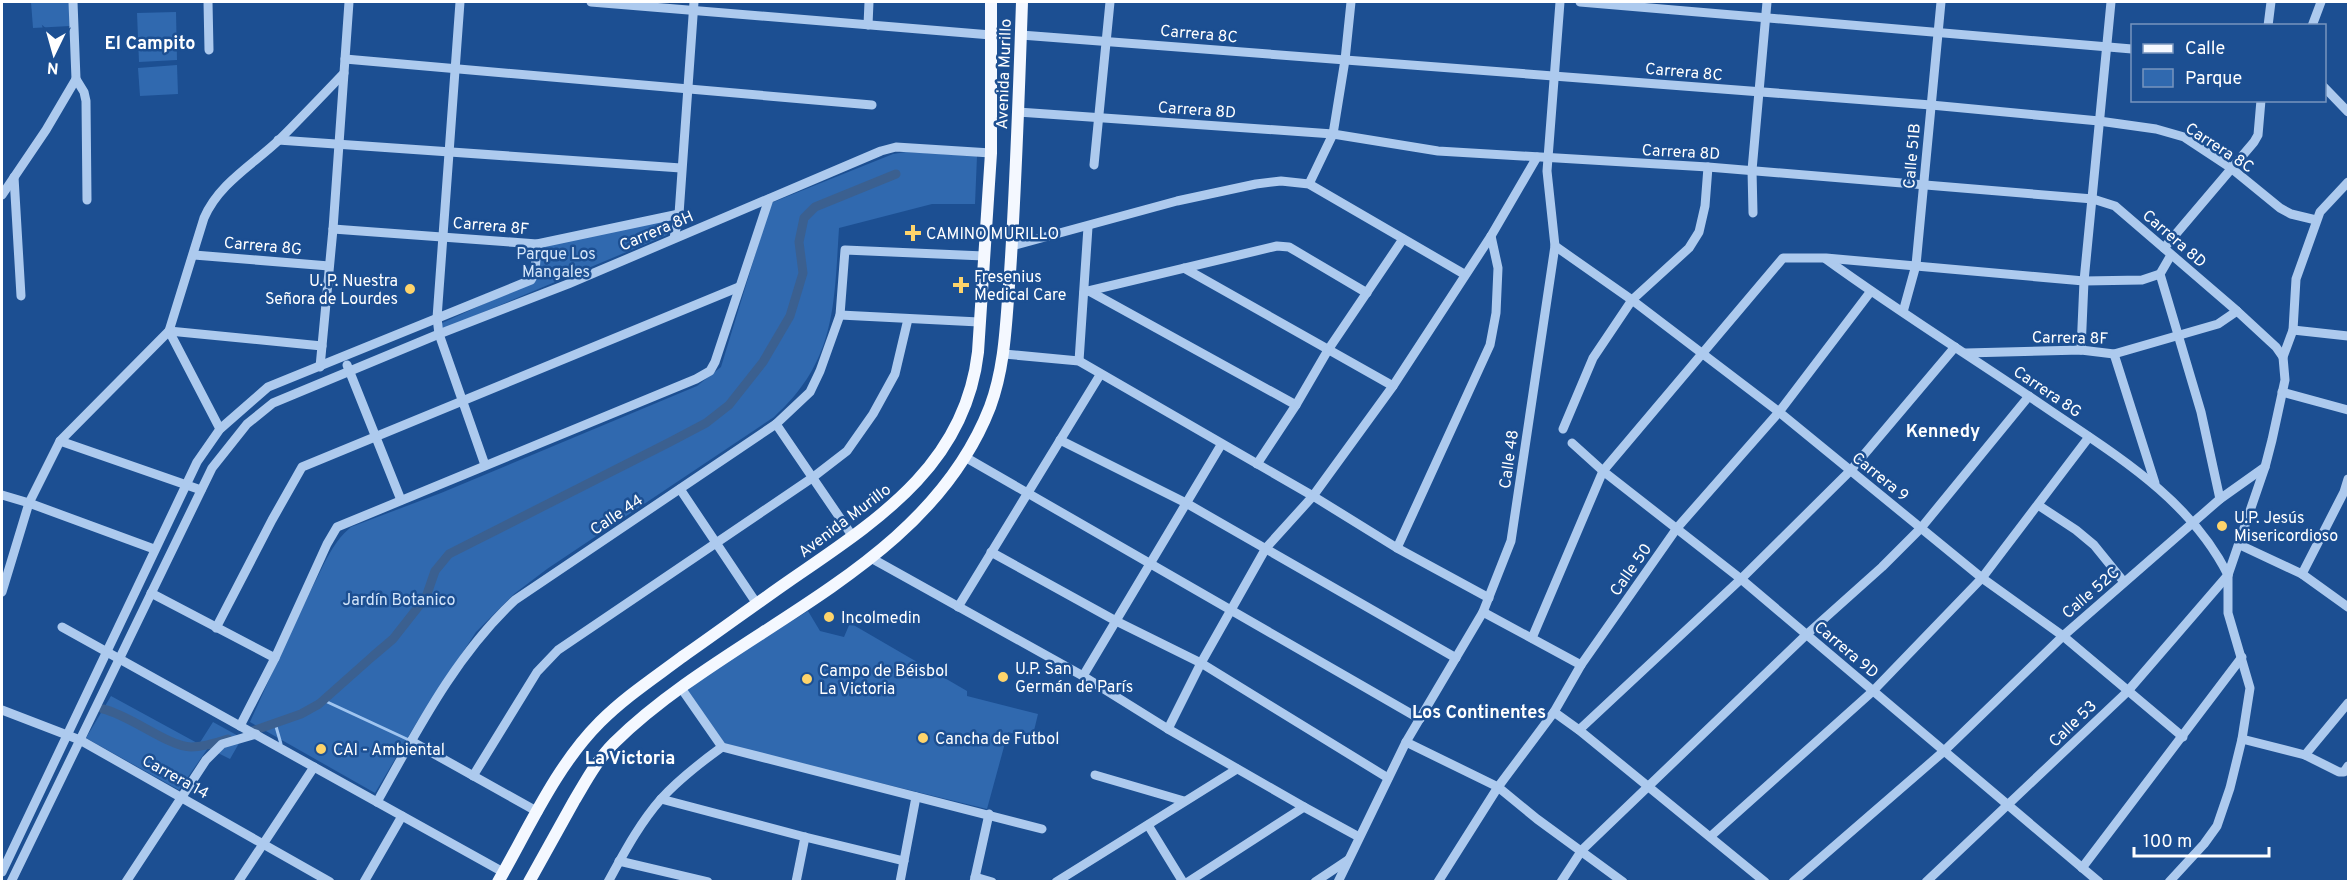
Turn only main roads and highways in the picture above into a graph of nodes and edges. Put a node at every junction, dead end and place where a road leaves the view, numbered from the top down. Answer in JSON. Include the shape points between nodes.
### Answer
{"nodes":[{"id":1,"x":991,"y":2,"type":"edge"},
{"id":2,"x":1022,"y":2,"type":"edge"},
{"id":3,"x":500,"y":877,"type":"edge"},
{"id":4,"x":528,"y":882,"type":"edge"}],
"edges":[{"from":1,"to":3,"type":"main road","name":"Avenida Murillo","via":[[991,153],[975,376],[944,448],[901,500],[638,689],[600,722],[551,788]]},
{"from":2,"to":4,"type":"main road","name":"Avenida Murillo","via":[[1004,354],[989,408],[965,457],[918,515],[871,558],[681,688],[606,752]]}]}
